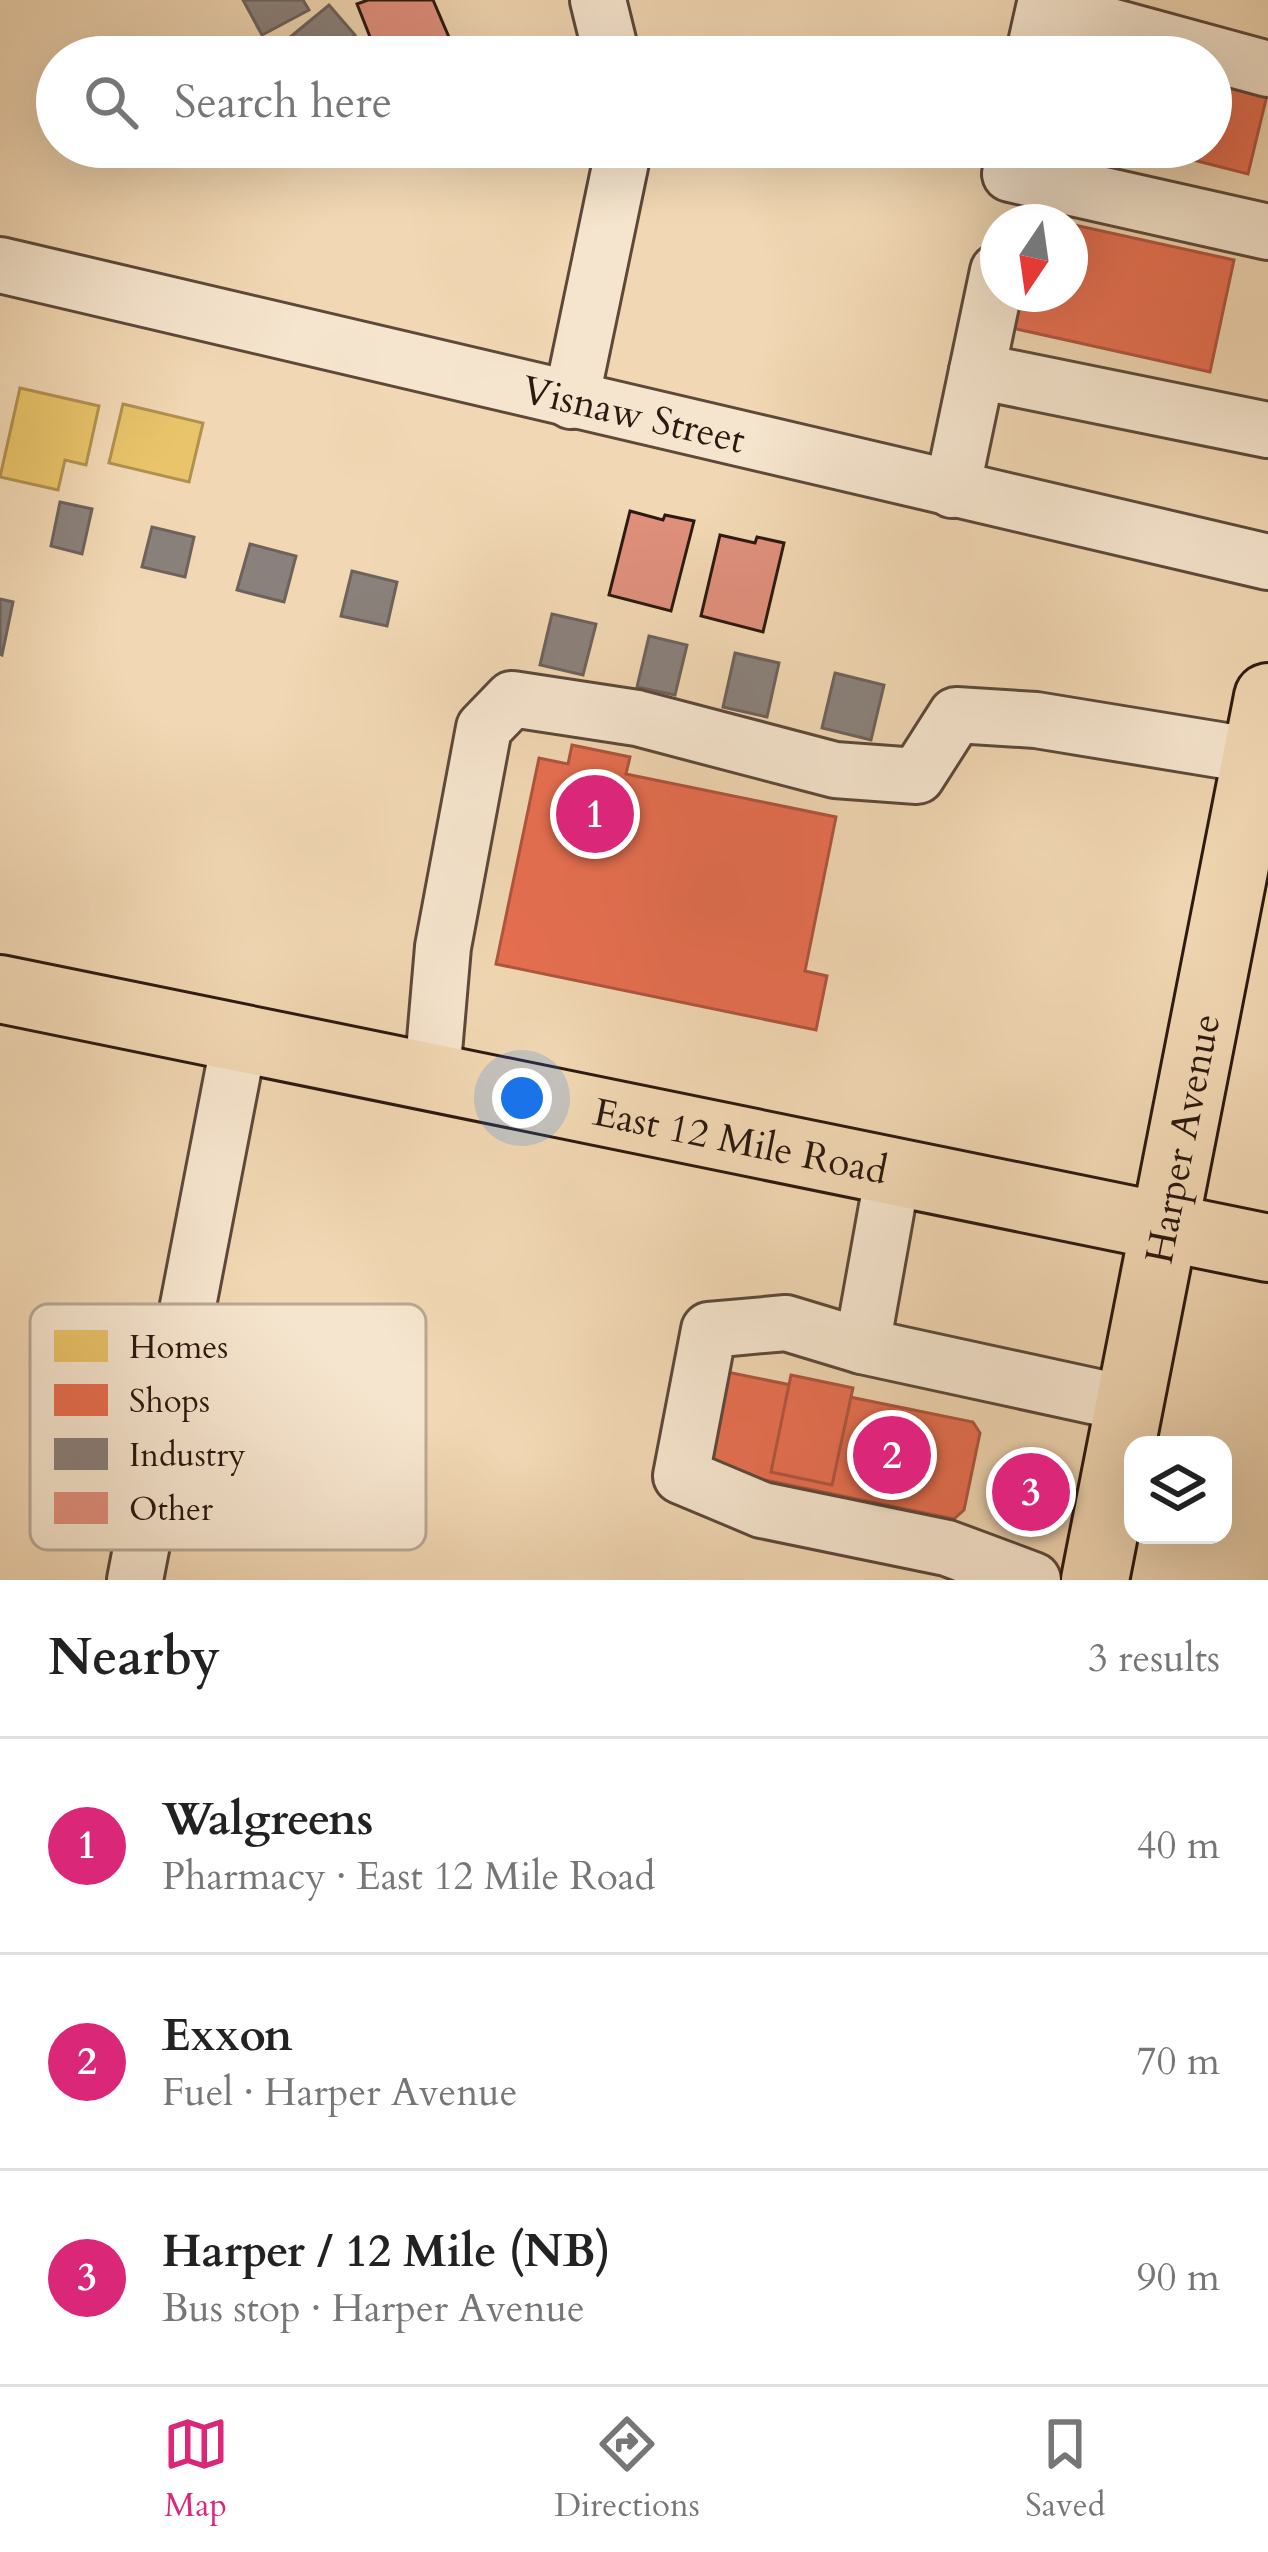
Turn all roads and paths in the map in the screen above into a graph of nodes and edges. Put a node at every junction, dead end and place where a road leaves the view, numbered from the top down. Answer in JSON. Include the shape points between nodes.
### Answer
{"nodes":[{"id":1,"x":598,"y":0,"type":"edge"},
{"id":2,"x":607,"y":36,"type":"edge"},
{"id":3,"x":1038,"y":36,"type":"edge"},
{"id":4,"x":1147,"y":36,"type":"edge"},
{"id":5,"x":1232,"y":59,"type":"edge"},
{"id":6,"x":1268,"y":69,"type":"edge"},
{"id":7,"x":620,"y":168,"type":"edge"},
{"id":8,"x":1009,"y":181,"type":"edge"},
{"id":9,"x":1268,"y":232,"type":"edge"},
{"id":10,"x":0,"y":265,"type":"edge"},
{"id":11,"x":989,"y":312,"type":"edge"},
{"id":12,"x":977,"y":371,"type":"junction"},
{"id":13,"x":571,"y":401,"type":"junction"},
{"id":14,"x":1268,"y":430,"type":"edge"},
{"id":15,"x":952,"y":490,"type":"junction"},
{"id":16,"x":1268,"y":562,"type":"edge"},
{"id":17,"x":1262,"y":726,"type":"edge"},
{"id":18,"x":1252,"y":867,"type":"edge"},
{"id":19,"x":0,"y":989,"type":"edge"},
{"id":20,"x":240,"y":1036,"type":"junction"},
{"id":21,"x":432,"y":1075,"type":"junction"},
{"id":22,"x":893,"y":1173,"type":"junction"},
{"id":23,"x":1165,"y":1227,"type":"junction"},
{"id":24,"x":1268,"y":1248,"type":"edge"},
{"id":25,"x":188,"y":1304,"type":"edge"},
{"id":26,"x":862,"y":1346,"type":"junction"},
{"id":27,"x":1130,"y":1404,"type":"junction"},
{"id":28,"x":141,"y":1550,"type":"edge"},
{"id":29,"x":135,"y":1580,"type":"edge"},
{"id":30,"x":1033,"y":1580,"type":"edge"},
{"id":31,"x":1094,"y":1580,"type":"edge"}],
"edges":[{"from":1,"to":2,"type":"street"},
{"from":3,"to":4,"type":"street","via":[[1044,8]]},
{"from":5,"to":6,"type":"street"},
{"from":7,"to":13,"type":"street"},
{"from":8,"to":9,"type":"street"},
{"from":10,"to":13,"type":"street","name":"Visnaw Street"},
{"from":11,"to":12,"type":"street"},
{"from":12,"to":14,"type":"street"},
{"from":12,"to":15,"type":"street"},
{"from":13,"to":15,"type":"street","name":"Visnaw Street"},
{"from":15,"to":16,"type":"street","name":"Visnaw Street"},
{"from":17,"to":18,"type":"main road","name":"Harper Avenue"},
{"from":17,"to":21,"type":"street","via":[[956,716],[917,776],[835,770],[637,718],[512,699],[484,728],[443,947]]},
{"from":18,"to":23,"type":"main road","name":"Harper Avenue"},
{"from":19,"to":20,"type":"main road","name":"East 12 Mile Road"},
{"from":20,"to":21,"type":"main road","name":"East 12 Mile Road"},
{"from":20,"to":25,"type":"street"},
{"from":21,"to":22,"type":"main road","name":"East 12 Mile Road"},
{"from":22,"to":23,"type":"main road","name":"East 12 Mile Road"},
{"from":22,"to":26,"type":"street"},
{"from":23,"to":24,"type":"main road","name":"East 12 Mile Road"},
{"from":23,"to":27,"type":"main road","name":"Harper Avenue"},
{"from":26,"to":27,"type":"street"},
{"from":26,"to":30,"type":"street","via":[[786,1323],[709,1330],[681,1476],[762,1510],[947,1548]]},
{"from":27,"to":31,"type":"main road","name":"Harper Avenue"},
{"from":28,"to":29,"type":"street"}]}
